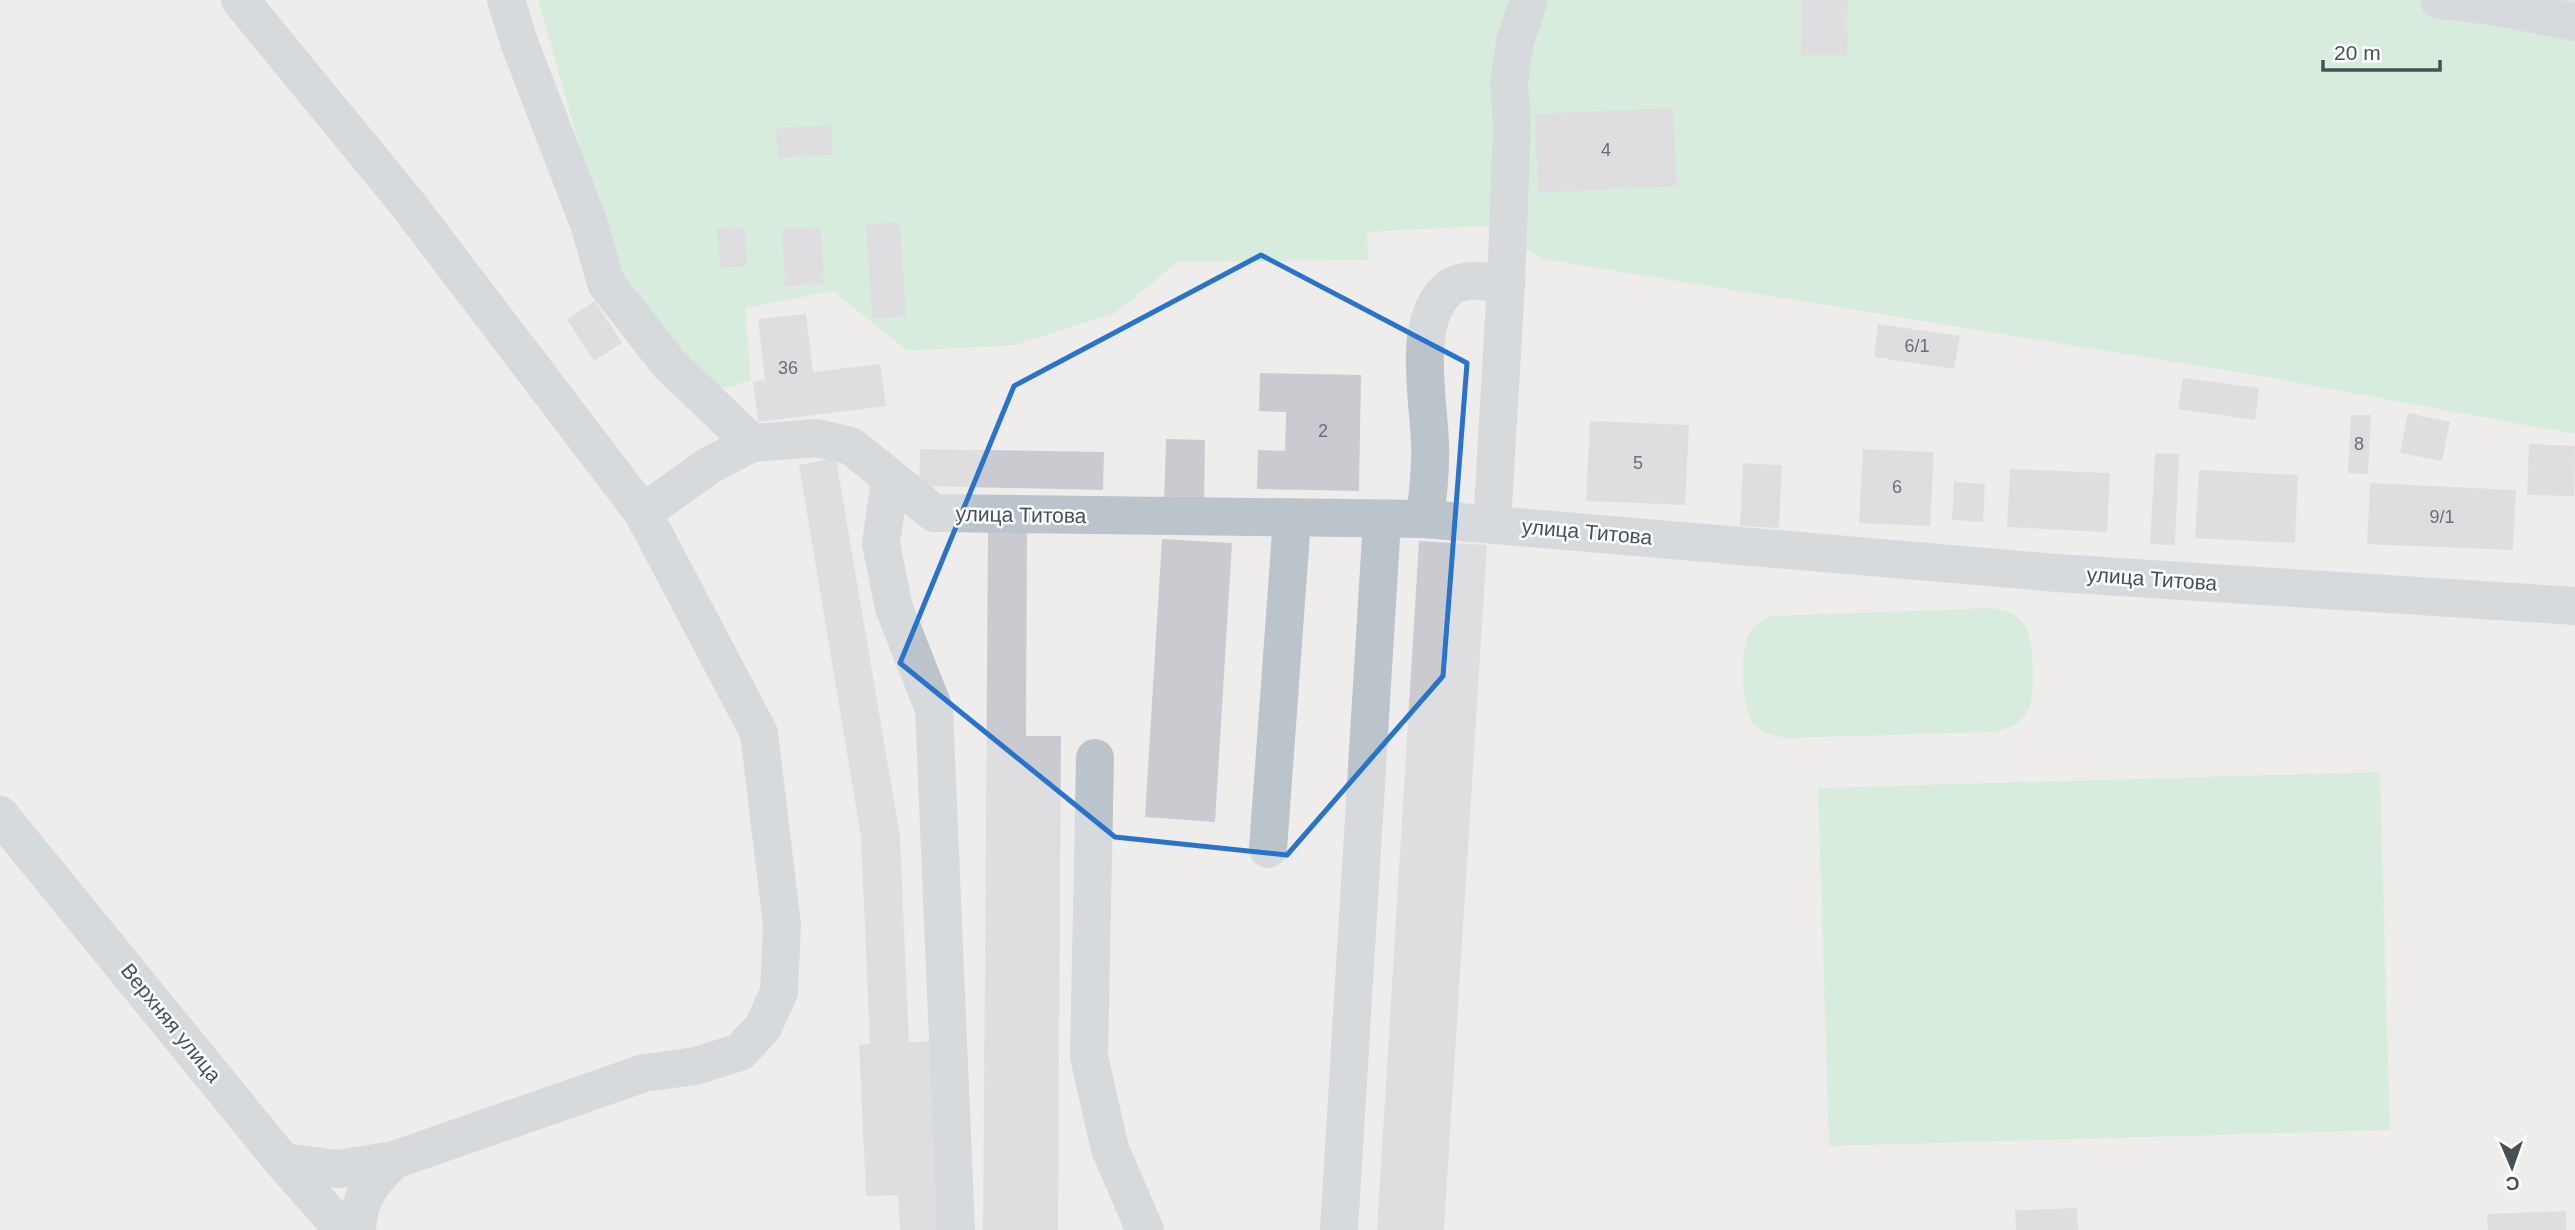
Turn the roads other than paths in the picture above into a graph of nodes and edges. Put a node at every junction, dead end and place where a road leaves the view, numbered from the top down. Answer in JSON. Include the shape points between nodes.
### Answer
{"nodes":[{"id":1,"x":240,"y":0,"type":"edge"},
{"id":2,"x":506,"y":0,"type":"edge"},
{"id":3,"x":1529,"y":0,"type":"edge"},
{"id":4,"x":2439,"y":0,"type":"edge"},
{"id":5,"x":2575,"y":22,"type":"edge"},
{"id":6,"x":1506,"y":284,"type":"junction"},
{"id":7,"x":752,"y":443,"type":"junction"},
{"id":8,"x":890,"y":478,"type":"junction"},
{"id":9,"x":643,"y":513,"type":"junction"},
{"id":10,"x":1292,"y":519,"type":"junction"},
{"id":11,"x":1425,"y":519,"type":"junction"},
{"id":12,"x":1382,"y":520,"type":"junction"},
{"id":13,"x":1492,"y":524,"type":"junction"},
{"id":14,"x":2575,"y":606,"type":"edge"},
{"id":15,"x":1096,"y":758,"type":"dead end"},
{"id":16,"x":0,"y":816,"type":"edge"},
{"id":17,"x":1268,"y":849,"type":"dead end"},
{"id":18,"x":394,"y":1160,"type":"junction"},
{"id":19,"x":284,"y":1161,"type":"junction"},
{"id":20,"x":343,"y":1230,"type":"edge"},
{"id":21,"x":357,"y":1230,"type":"edge"},
{"id":22,"x":956,"y":1230,"type":"edge"},
{"id":23,"x":1145,"y":1230,"type":"edge"},
{"id":24,"x":1339,"y":1230,"type":"edge"}],
"edges":[{"from":1,"to":9,"type":"street","via":[[406,202]]},
{"from":2,"to":7,"type":"street","via":[[590,227],[606,283],[669,364]]},
{"from":3,"to":6,"type":"street","via":[[1515,42],[1509,83],[1512,125]]},
{"from":4,"to":5,"type":"street"},
{"from":6,"to":11,"type":"street","via":[[1470,280],[1446,290],[1433,311],[1425,346],[1430,443]]},
{"from":6,"to":13,"type":"street"},
{"from":7,"to":8,"type":"street","name":"улица Титова","via":[[817,438],[851,446]]},
{"from":7,"to":9,"type":"street","name":"улица Титова","via":[[708,466]]},
{"from":8,"to":10,"type":"street","name":"улица Титова","via":[[934,513]]},
{"from":8,"to":22,"type":"street","via":[[881,544],[894,608],[934,709]]},
{"from":9,"to":18,"type":"street","via":[[759,733],[782,926],[779,992],[763,1027],[740,1052],[696,1066],[644,1073]]},
{"from":10,"to":12,"type":"street","name":"улица Титова"},
{"from":10,"to":17,"type":"street"},
{"from":11,"to":12,"type":"street","name":"улица Титова"},
{"from":11,"to":13,"type":"street","name":"улица Титова"},
{"from":12,"to":24,"type":"street"},
{"from":13,"to":14,"type":"street","name":"улица Титова","via":[[2057,573]]},
{"from":15,"to":23,"type":"street","via":[[1089,1057],[1110,1149]]},
{"from":16,"to":19,"type":"street","name":"Верхняя улица"},
{"from":18,"to":19,"type":"street","via":[[338,1169]]},
{"from":18,"to":21,"type":"street","via":[[370,1182]]},
{"from":19,"to":20,"type":"street","name":"Верхняя улица"}]}
